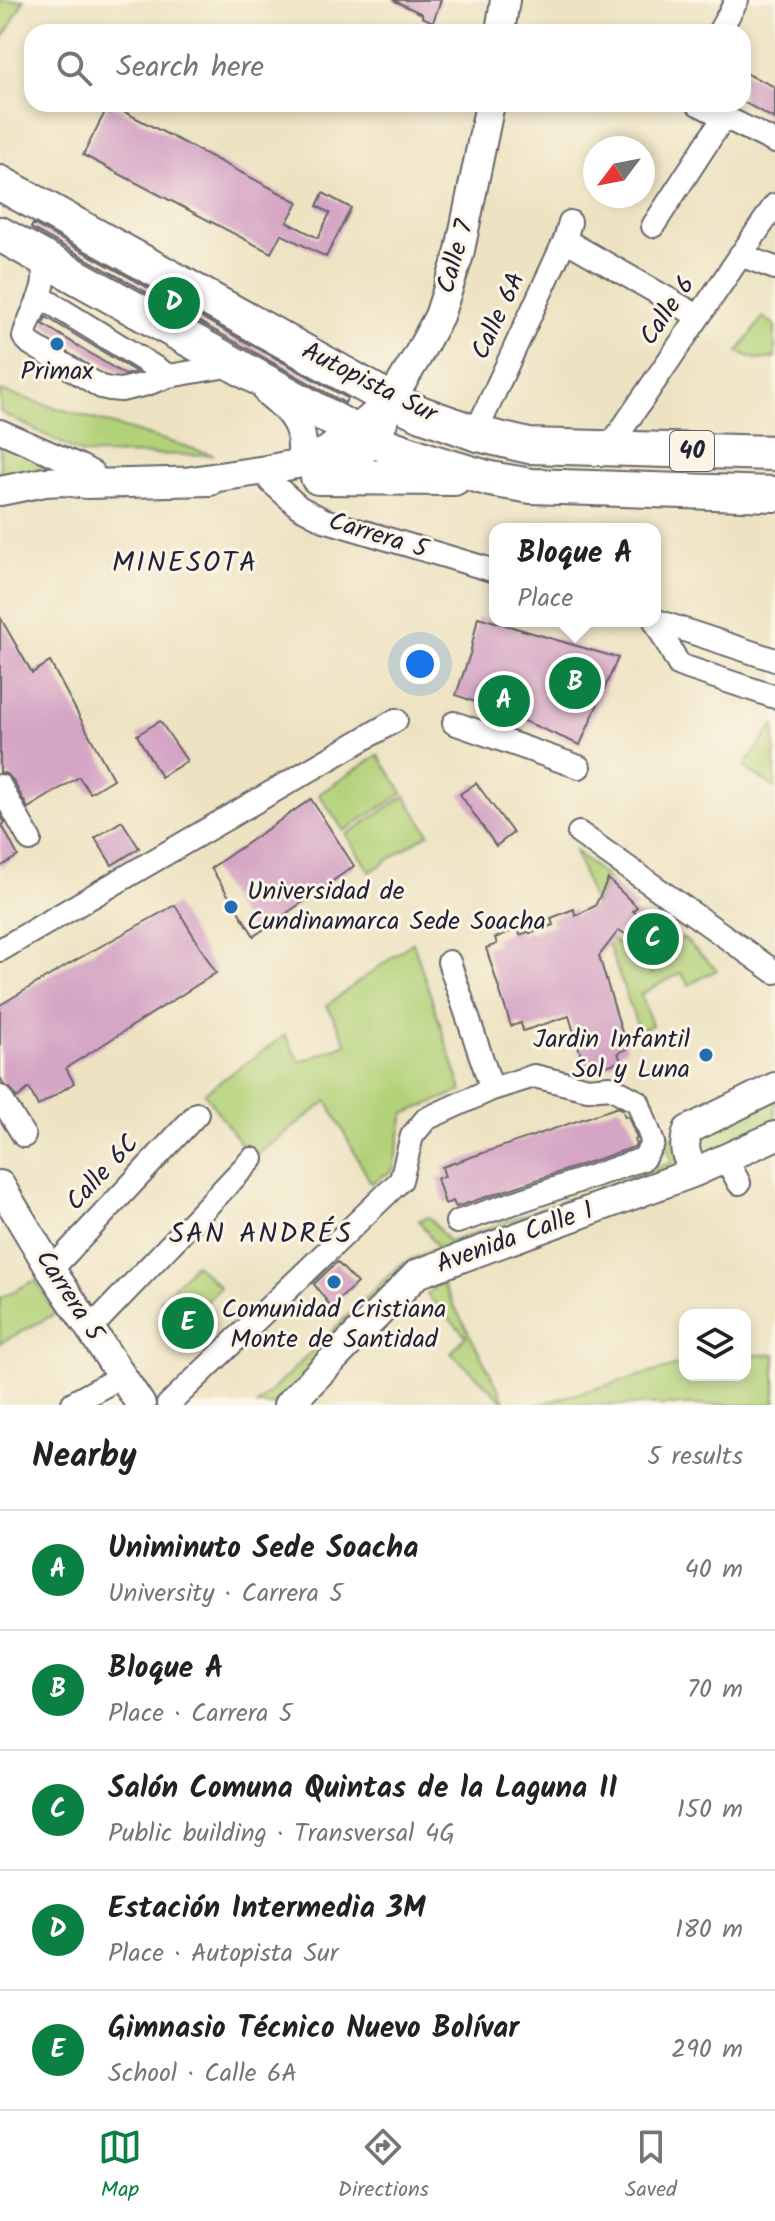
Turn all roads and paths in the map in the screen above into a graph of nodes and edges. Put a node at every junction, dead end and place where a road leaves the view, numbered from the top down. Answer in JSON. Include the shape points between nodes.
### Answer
{"nodes":[{"id":1,"x":505,"y":0,"type":"edge"},
{"id":2,"x":737,"y":0,"type":"edge"},
{"id":3,"x":501,"y":24,"type":"edge"},
{"id":4,"x":724,"y":24,"type":"edge"},
{"id":5,"x":489,"y":112,"type":"edge"},
{"id":6,"x":714,"y":112,"type":"edge"},
{"id":7,"x":724,"y":117,"type":"junction"},
{"id":8,"x":775,"y":142,"type":"edge"},
{"id":9,"x":0,"y":183,"type":"edge"},
{"id":10,"x":775,"y":205,"type":"edge"},
{"id":11,"x":653,"y":226,"type":"dead end"},
{"id":12,"x":0,"y":234,"type":"edge"},
{"id":13,"x":740,"y":255,"type":"junction"},
{"id":14,"x":40,"y":256,"type":"junction"},
{"id":15,"x":775,"y":268,"type":"edge"},
{"id":16,"x":41,"y":297,"type":"junction"},
{"id":17,"x":698,"y":316,"type":"junction"},
{"id":18,"x":233,"y":365,"type":"junction"},
{"id":19,"x":169,"y":376,"type":"junction"},
{"id":20,"x":391,"y":400,"type":"junction"},
{"id":21,"x":0,"y":431,"type":"edge"},
{"id":22,"x":478,"y":434,"type":"junction"},
{"id":23,"x":364,"y":435,"type":"junction"},
{"id":24,"x":609,"y":448,"type":"junction"},
{"id":25,"x":775,"y":453,"type":"edge"},
{"id":26,"x":309,"y":470,"type":"junction"},
{"id":27,"x":490,"y":479,"type":"junction"},
{"id":28,"x":191,"y":481,"type":"junction"},
{"id":29,"x":271,"y":482,"type":"junction"},
{"id":30,"x":92,"y":483,"type":"junction"},
{"id":31,"x":0,"y":491,"type":"edge"},
{"id":32,"x":775,"y":494,"type":"edge"},
{"id":33,"x":0,"y":508,"type":"edge"},
{"id":34,"x":489,"y":569,"type":"edge"},
{"id":35,"x":661,"y":623,"type":"edge"},
{"id":36,"x":659,"y":627,"type":"edge"},
{"id":37,"x":775,"y":660,"type":"edge"},
{"id":38,"x":775,"y":697,"type":"edge"},
{"id":39,"x":396,"y":720,"type":"dead end"},
{"id":40,"x":454,"y":723,"type":"dead end"},
{"id":41,"x":579,"y":767,"type":"dead end"},
{"id":42,"x":0,"y":786,"type":"edge"},
{"id":43,"x":579,"y":833,"type":"dead end"},
{"id":44,"x":30,"y":840,"type":"dead end"},
{"id":45,"x":0,"y":950,"type":"edge"},
{"id":46,"x":449,"y":962,"type":"dead end"},
{"id":47,"x":775,"y":972,"type":"edge"},
{"id":48,"x":775,"y":1087,"type":"edge"},
{"id":49,"x":492,"y":1089,"type":"junction"},
{"id":50,"x":0,"y":1097,"type":"edge"},
{"id":51,"x":197,"y":1114,"type":"dead end"},
{"id":52,"x":24,"y":1136,"type":"dead end"},
{"id":53,"x":775,"y":1136,"type":"edge"},
{"id":54,"x":252,"y":1159,"type":"dead end"},
{"id":55,"x":695,"y":1172,"type":"junction"},
{"id":56,"x":0,"y":1185,"type":"edge"},
{"id":57,"x":457,"y":1222,"type":"dead end"},
{"id":58,"x":51,"y":1270,"type":"junction"},
{"id":59,"x":90,"y":1329,"type":"junction"},
{"id":60,"x":122,"y":1376,"type":"junction"},
{"id":61,"x":73,"y":1403,"type":"dead end"},
{"id":62,"x":141,"y":1405,"type":"edge"},
{"id":63,"x":168,"y":1405,"type":"edge"},
{"id":64,"x":288,"y":1405,"type":"edge"}],
"edges":[{"from":1,"to":3,"type":"main road"},
{"from":2,"to":4,"type":"street"},
{"from":5,"to":20,"type":"main road","name":"Calle 7","via":[[439,316]]},
{"from":6,"to":7,"type":"street"},
{"from":7,"to":8,"type":"street"},
{"from":7,"to":11,"type":"street"},
{"from":9,"to":20,"type":"highway","name":"Autopista Sur","number":"40"},
{"from":10,"to":13,"type":"street","name":"Calle 6"},
{"from":12,"to":14,"type":"highway","name":"Autopista Sur","number":"40"},
{"from":13,"to":15,"type":"street"},
{"from":13,"to":17,"type":"street","name":"Calle 6"},
{"from":14,"to":16,"type":"street","via":[[46,271]]},
{"from":14,"to":18,"type":"highway","name":"Autopista Sur","number":"40"},
{"from":16,"to":19,"type":"street"},
{"from":16,"to":19,"type":"street","via":[[24,337],[31,344],[101,387],[121,390]]},
{"from":17,"to":22,"type":"street","name":"Calle 6A","via":[[568,231]]},
{"from":17,"to":24,"type":"street","name":"Calle 6"},
{"from":18,"to":19,"type":"street"},
{"from":18,"to":23,"type":"highway","name":"Autopista Sur","number":"40"},
{"from":18,"to":26,"type":"main road","via":[[295,419]]},
{"from":20,"to":22,"type":"highway","name":"Autopista Sur","number":"40"},
{"from":20,"to":23,"type":"main road","name":"Calle 7"},
{"from":21,"to":30,"type":"street","via":[[93,473]]},
{"from":22,"to":24,"type":"highway","name":"Autopista Sur","number":"40","via":[[529,446]]},
{"from":23,"to":26,"type":"main road","name":"Calle 7","via":[[354,459],[331,473]]},
{"from":23,"to":27,"type":"highway","name":"Autopista Sur","number":"40"},
{"from":24,"to":25,"type":"highway","name":"Autopista Sur","number":"40"},
{"from":26,"to":27,"type":"highway"},
{"from":26,"to":28,"type":"main road"},
{"from":26,"to":29,"type":"main road"},
{"from":27,"to":32,"type":"highway","name":"Autopista Sur","number":"40","via":[[556,489]]},
{"from":28,"to":29,"type":"main road"},
{"from":28,"to":30,"type":"main road"},
{"from":29,"to":34,"type":"street","name":"Carrera 5","via":[[299,507],[324,520]]},
{"from":30,"to":31,"type":"main road","via":[[45,482]]},
{"from":30,"to":33,"type":"main road","via":[[58,497]]},
{"from":35,"to":37,"type":"street"},
{"from":36,"to":38,"type":"street","via":[[679,665]]},
{"from":39,"to":45,"type":"street"},
{"from":40,"to":41,"type":"street"},
{"from":42,"to":44,"type":"street"},
{"from":43,"to":47,"type":"street"},
{"from":46,"to":49,"type":"street"},
{"from":48,"to":55,"type":"main road","via":[[688,1130],[686,1156]]},
{"from":49,"to":57,"type":"street","via":[[534,1076],[588,1089],[610,1087],[638,1102],[653,1143],[643,1159]]},
{"from":49,"to":63,"type":"street","via":[[426,1119],[412,1136],[401,1180]]},
{"from":50,"to":52,"type":"street"},
{"from":51,"to":58,"type":"street","name":"Calle 6C"},
{"from":53,"to":55,"type":"main road","name":"Avenida Calle 1","via":[[732,1171]]},
{"from":54,"to":59,"type":"street"},
{"from":55,"to":64,"type":"main road","name":"Avenida Calle 1","via":[[417,1274]]},
{"from":56,"to":58,"type":"main road","name":"Carrera 5"},
{"from":58,"to":59,"type":"main road","name":"Carrera 5"},
{"from":59,"to":60,"type":"main road","name":"Carrera 5"},
{"from":60,"to":61,"type":"street"},
{"from":60,"to":62,"type":"main road","name":"Carrera 5"}]}
